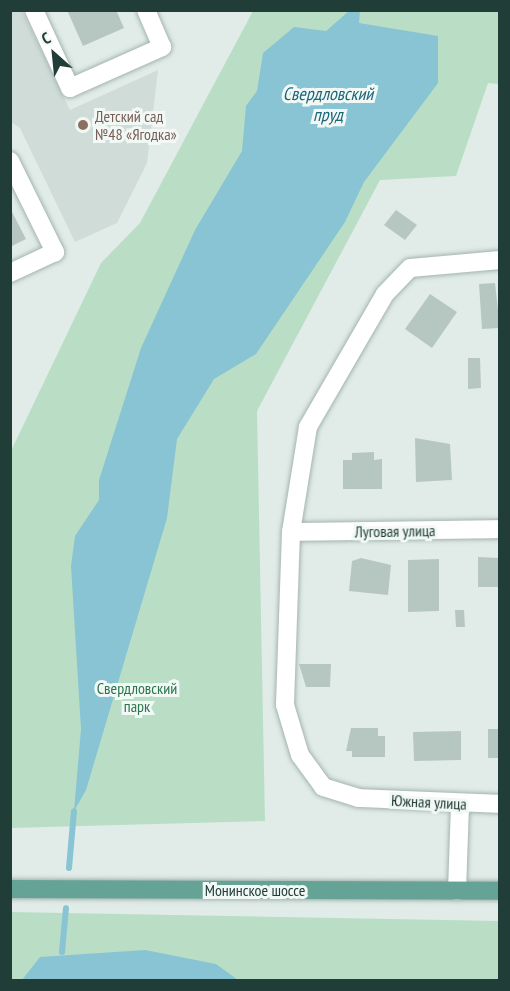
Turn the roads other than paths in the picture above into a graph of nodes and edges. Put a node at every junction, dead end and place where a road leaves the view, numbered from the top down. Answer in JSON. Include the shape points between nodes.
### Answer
{"nodes":[{"id":1,"x":34,"y":10,"type":"edge"},
{"id":2,"x":146,"y":10,"type":"edge"},
{"id":3,"x":10,"y":160,"type":"edge"},
{"id":4,"x":500,"y":260,"type":"edge"},
{"id":5,"x":10,"y":273,"type":"edge"},
{"id":6,"x":500,"y":529,"type":"edge"},
{"id":7,"x":291,"y":532,"type":"junction"},
{"id":8,"x":500,"y":804,"type":"edge"},
{"id":9,"x":460,"y":806,"type":"junction"},
{"id":10,"x":10,"y":889,"type":"edge"},
{"id":11,"x":457,"y":891,"type":"junction"},
{"id":12,"x":500,"y":891,"type":"edge"}],
"edges":[{"from":1,"to":2,"type":"street","via":[[70,88],[162,47]]},
{"from":3,"to":5,"type":"street","via":[[55,252]]},
{"from":4,"to":7,"type":"street","name":"Южная улица","via":[[410,268],[385,294],[308,427]]},
{"from":6,"to":7,"type":"street","name":"Луговая улица"},
{"from":7,"to":9,"type":"street","name":"Южная улица","via":[[285,705],[300,755],[323,787],[358,798]]},
{"from":8,"to":9,"type":"street","name":"Южная улица"},
{"from":9,"to":11,"type":"street"},
{"from":10,"to":11,"type":"main road","name":"Монинское шоссе"},
{"from":11,"to":12,"type":"main road","name":"Монинское шоссе"}]}
